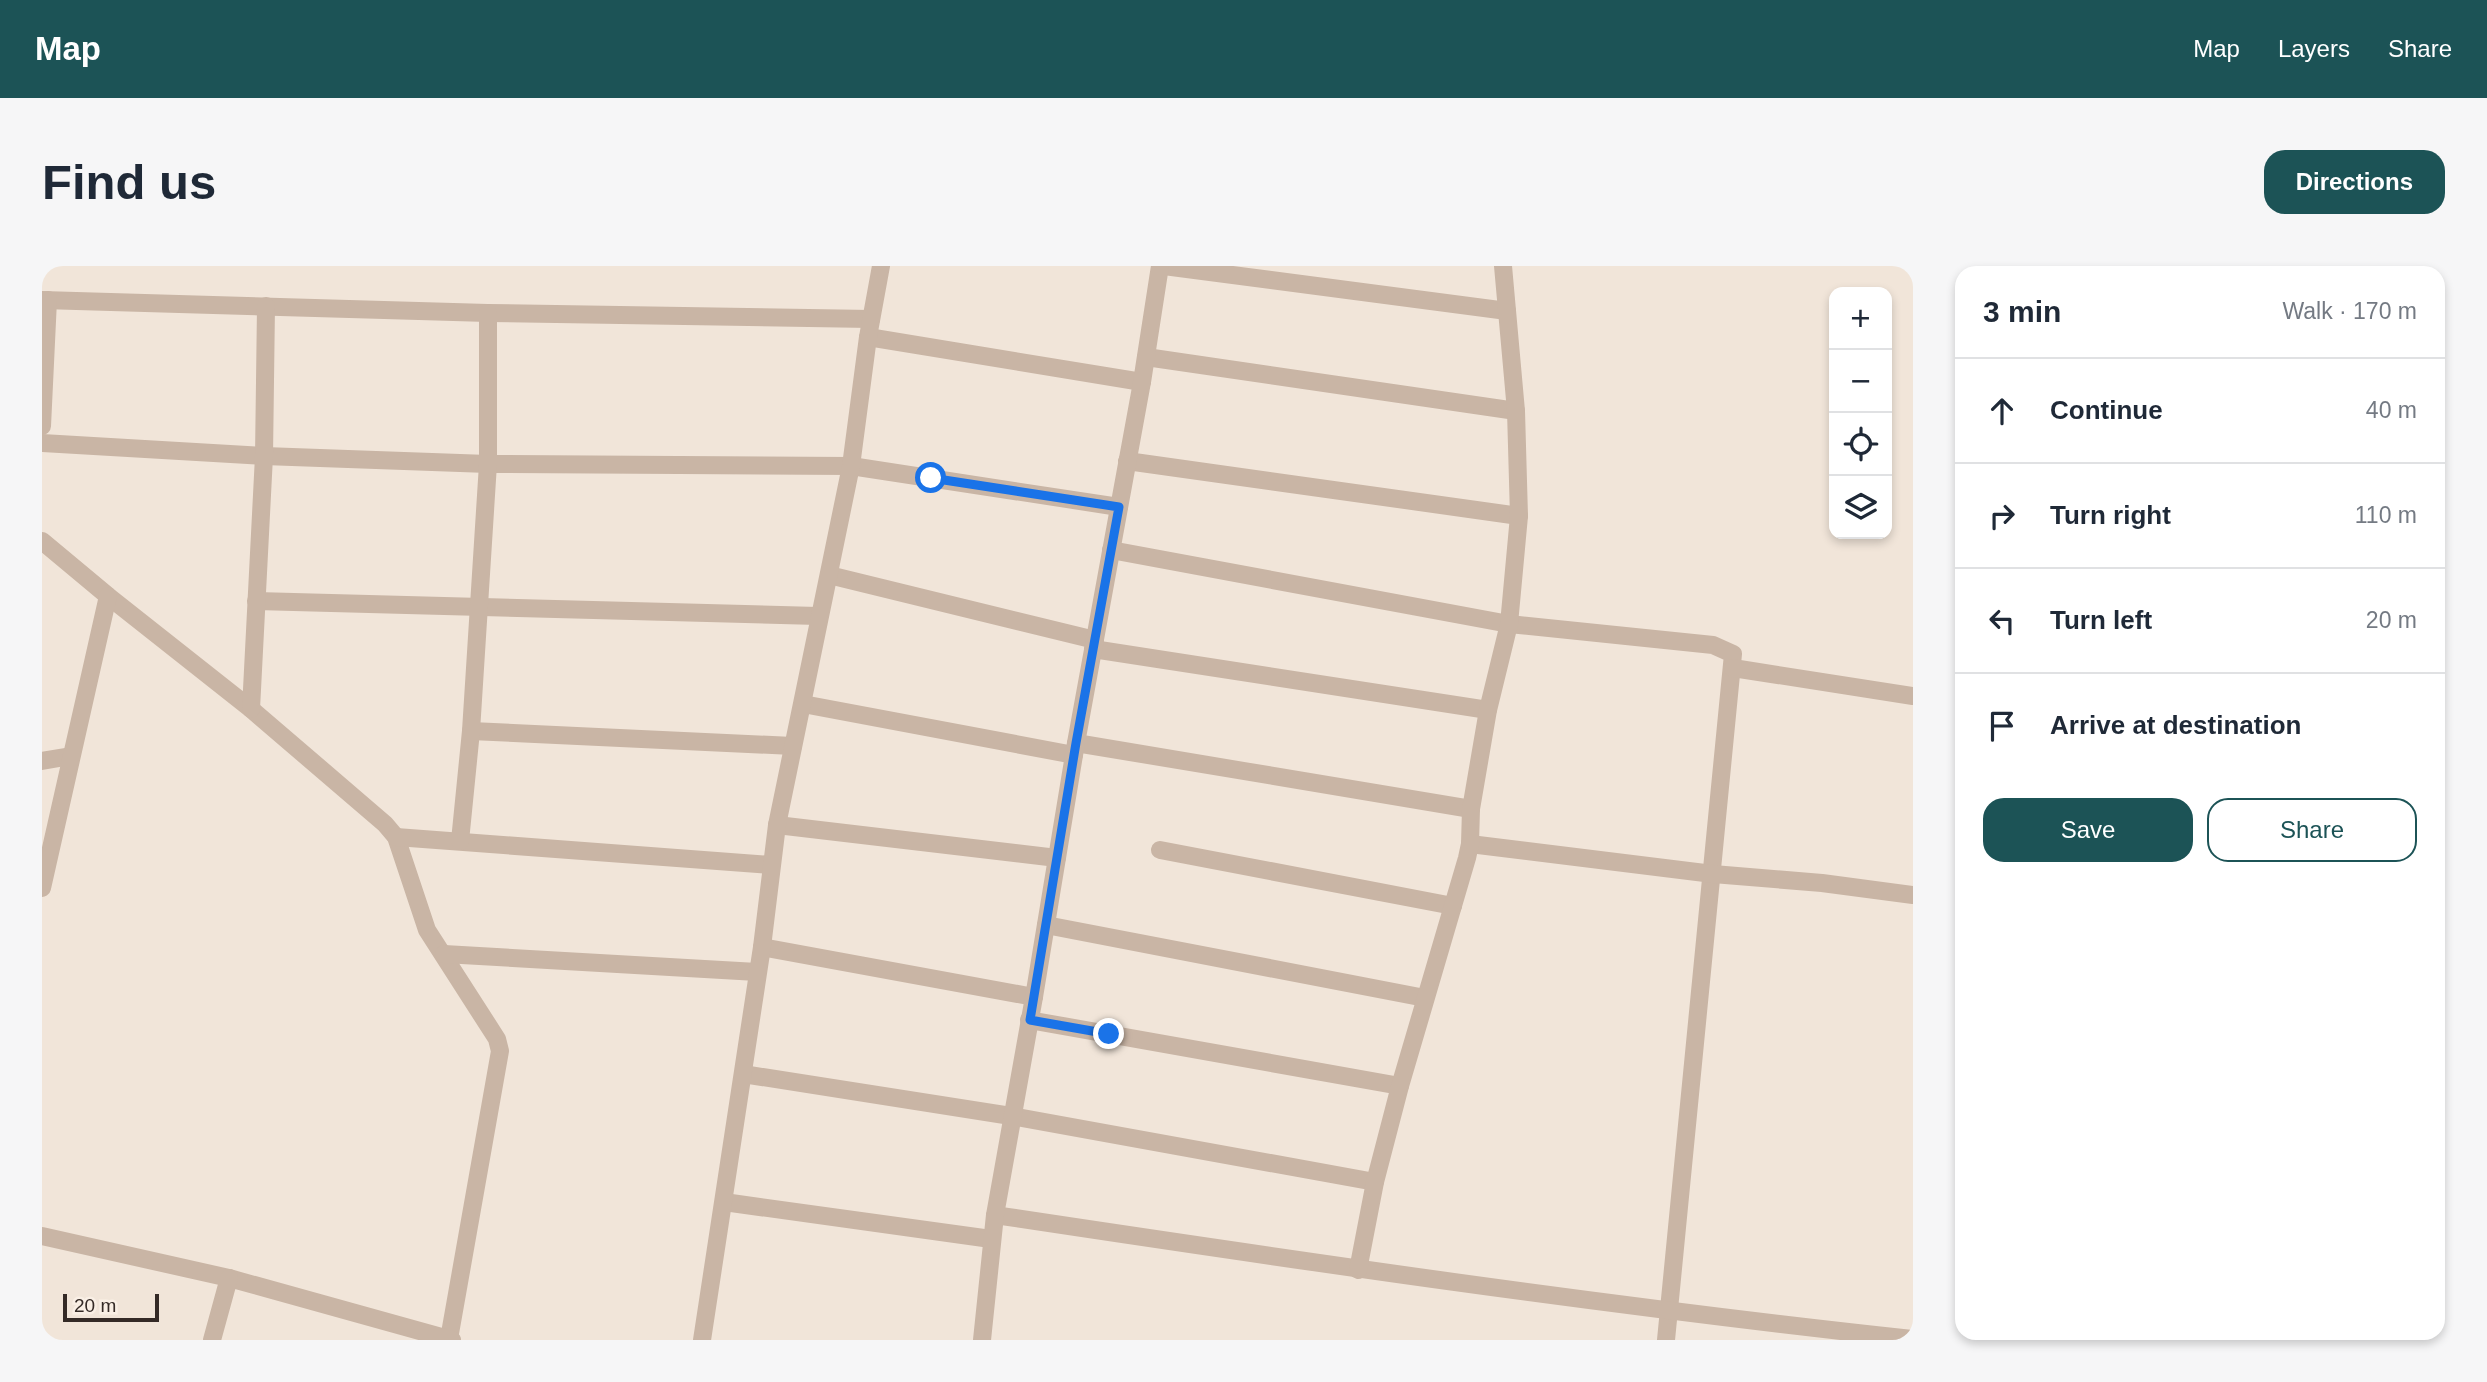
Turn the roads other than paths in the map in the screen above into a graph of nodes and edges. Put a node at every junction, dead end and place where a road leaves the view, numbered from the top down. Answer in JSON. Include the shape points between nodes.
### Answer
{"nodes":[{"id":1,"x":881,"y":266,"type":"edge"},
{"id":2,"x":1162,"y":266,"type":"edge"},
{"id":3,"x":1503,"y":266,"type":"edge"},
{"id":4,"x":45,"y":300,"type":"edge"},
{"id":5,"x":266,"y":306,"type":"junction"},
{"id":6,"x":1507,"y":311,"type":"junction"},
{"id":7,"x":488,"y":313,"type":"junction"},
{"id":8,"x":870,"y":328,"type":"junction"},
{"id":9,"x":1146,"y":357,"type":"junction"},
{"id":10,"x":1142,"y":382,"type":"junction"},
{"id":11,"x":1516,"y":411,"type":"junction"},
{"id":12,"x":42,"y":426,"type":"edge"},
{"id":13,"x":42,"y":443,"type":"edge"},
{"id":14,"x":264,"y":456,"type":"junction"},
{"id":15,"x":1128,"y":461,"type":"junction"},
{"id":16,"x":488,"y":464,"type":"junction"},
{"id":17,"x":850,"y":466,"type":"junction"},
{"id":18,"x":1119,"y":507,"type":"junction"},
{"id":19,"x":1520,"y":516,"type":"junction"},
{"id":20,"x":42,"y":541,"type":"edge"},
{"id":21,"x":1111,"y":550,"type":"junction"},
{"id":22,"x":829,"y":575,"type":"junction"},
{"id":23,"x":108,"y":596,"type":"junction"},
{"id":24,"x":256,"y":601,"type":"junction"},
{"id":25,"x":480,"y":605,"type":"junction"},
{"id":26,"x":818,"y":616,"type":"junction"},
{"id":27,"x":1509,"y":624,"type":"junction"},
{"id":28,"x":1094,"y":644,"type":"junction"},
{"id":29,"x":1733,"y":668,"type":"junction"},
{"id":30,"x":1913,"y":696,"type":"edge"},
{"id":31,"x":803,"y":704,"type":"junction"},
{"id":32,"x":251,"y":709,"type":"junction"},
{"id":33,"x":1488,"y":710,"type":"junction"},
{"id":34,"x":471,"y":731,"type":"junction"},
{"id":35,"x":793,"y":746,"type":"junction"},
{"id":36,"x":1075,"y":749,"type":"junction"},
{"id":37,"x":71,"y":756,"type":"junction"},
{"id":38,"x":42,"y":761,"type":"edge"},
{"id":39,"x":1471,"y":809,"type":"junction"},
{"id":40,"x":778,"y":825,"type":"junction"},
{"id":41,"x":396,"y":838,"type":"junction"},
{"id":42,"x":460,"y":841,"type":"junction"},
{"id":43,"x":1470,"y":844,"type":"junction"},
{"id":44,"x":1160,"y":850,"type":"dead end"},
{"id":45,"x":1057,"y":858,"type":"junction"},
{"id":46,"x":771,"y":865,"type":"junction"},
{"id":47,"x":1713,"y":874,"type":"junction"},
{"id":48,"x":42,"y":888,"type":"edge"},
{"id":49,"x":1913,"y":895,"type":"edge"},
{"id":50,"x":1453,"y":906,"type":"junction"},
{"id":51,"x":1046,"y":926,"type":"junction"},
{"id":52,"x":762,"y":947,"type":"junction"},
{"id":53,"x":443,"y":954,"type":"junction"},
{"id":54,"x":757,"y":972,"type":"junction"},
{"id":55,"x":1034,"y":996,"type":"junction"},
{"id":56,"x":1425,"y":998,"type":"junction"},
{"id":57,"x":1030,"y":1020,"type":"junction"},
{"id":58,"x":743,"y":1074,"type":"junction"},
{"id":59,"x":1400,"y":1086,"type":"junction"},
{"id":60,"x":1011,"y":1116,"type":"junction"},
{"id":61,"x":1375,"y":1182,"type":"junction"},
{"id":62,"x":723,"y":1202,"type":"junction"},
{"id":63,"x":995,"y":1215,"type":"junction"},
{"id":64,"x":42,"y":1236,"type":"edge"},
{"id":65,"x":991,"y":1239,"type":"junction"},
{"id":66,"x":1358,"y":1270,"type":"junction"},
{"id":67,"x":229,"y":1278,"type":"junction"},
{"id":68,"x":1669,"y":1310,"type":"junction"},
{"id":69,"x":416,"y":1334,"type":"edge"},
{"id":70,"x":450,"y":1339,"type":"edge"},
{"id":71,"x":1913,"y":1339,"type":"edge"},
{"id":72,"x":212,"y":1340,"type":"edge"},
{"id":73,"x":702,"y":1340,"type":"edge"},
{"id":74,"x":982,"y":1340,"type":"edge"},
{"id":75,"x":1666,"y":1340,"type":"edge"}],
"edges":[{"from":1,"to":8,"type":"street"},
{"from":2,"to":6,"type":"street"},
{"from":2,"to":9,"type":"street"},
{"from":3,"to":6,"type":"street"},
{"from":4,"to":5,"type":"street"},
{"from":4,"to":12,"type":"street"},
{"from":5,"to":7,"type":"street"},
{"from":5,"to":14,"type":"street"},
{"from":6,"to":11,"type":"street"},
{"from":7,"to":8,"type":"street"},
{"from":7,"to":16,"type":"street"},
{"from":8,"to":10,"type":"street"},
{"from":8,"to":17,"type":"street"},
{"from":9,"to":10,"type":"street"},
{"from":9,"to":11,"type":"street"},
{"from":10,"to":15,"type":"street"},
{"from":11,"to":19,"type":"street"},
{"from":13,"to":14,"type":"street"},
{"from":14,"to":16,"type":"street"},
{"from":14,"to":24,"type":"street"},
{"from":15,"to":18,"type":"street"},
{"from":15,"to":19,"type":"street"},
{"from":16,"to":17,"type":"street"},
{"from":16,"to":25,"type":"street"},
{"from":17,"to":18,"type":"street"},
{"from":17,"to":22,"type":"street"},
{"from":18,"to":21,"type":"street"},
{"from":19,"to":27,"type":"street"},
{"from":20,"to":23,"type":"street"},
{"from":21,"to":27,"type":"street"},
{"from":21,"to":28,"type":"street"},
{"from":22,"to":26,"type":"street"},
{"from":22,"to":28,"type":"street"},
{"from":23,"to":32,"type":"street"},
{"from":23,"to":37,"type":"street"},
{"from":24,"to":25,"type":"street"},
{"from":24,"to":32,"type":"street"},
{"from":25,"to":26,"type":"street"},
{"from":25,"to":34,"type":"street"},
{"from":26,"to":31,"type":"street"},
{"from":27,"to":29,"type":"street","via":[[1713,645],[1733,654]]},
{"from":27,"to":33,"type":"street"},
{"from":28,"to":33,"type":"street"},
{"from":28,"to":36,"type":"street"},
{"from":29,"to":30,"type":"street"},
{"from":29,"to":47,"type":"street"},
{"from":31,"to":35,"type":"street"},
{"from":31,"to":36,"type":"street"},
{"from":32,"to":41,"type":"street"},
{"from":33,"to":39,"type":"street"},
{"from":34,"to":35,"type":"street"},
{"from":34,"to":42,"type":"street"},
{"from":35,"to":40,"type":"street"},
{"from":36,"to":39,"type":"street"},
{"from":36,"to":45,"type":"street"},
{"from":37,"to":38,"type":"street"},
{"from":37,"to":48,"type":"street"},
{"from":39,"to":43,"type":"street"},
{"from":40,"to":45,"type":"street"},
{"from":40,"to":46,"type":"street"},
{"from":41,"to":42,"type":"street"},
{"from":41,"to":53,"type":"street","via":[[422,920]]},
{"from":42,"to":46,"type":"street"},
{"from":43,"to":47,"type":"street"},
{"from":43,"to":50,"type":"street"},
{"from":44,"to":50,"type":"street"},
{"from":45,"to":51,"type":"street"},
{"from":46,"to":52,"type":"street"},
{"from":47,"to":49,"type":"street"},
{"from":47,"to":68,"type":"street"},
{"from":50,"to":56,"type":"street"},
{"from":51,"to":55,"type":"street"},
{"from":51,"to":56,"type":"street"},
{"from":52,"to":54,"type":"street"},
{"from":52,"to":55,"type":"street"},
{"from":53,"to":54,"type":"street"},
{"from":53,"to":70,"type":"street","via":[[500,1051]]},
{"from":54,"to":58,"type":"street"},
{"from":55,"to":57,"type":"street"},
{"from":56,"to":59,"type":"street"},
{"from":57,"to":59,"type":"street"},
{"from":57,"to":60,"type":"street"},
{"from":58,"to":60,"type":"street"},
{"from":58,"to":62,"type":"street"},
{"from":59,"to":61,"type":"street"},
{"from":60,"to":61,"type":"street"},
{"from":60,"to":63,"type":"street"},
{"from":61,"to":66,"type":"street"},
{"from":62,"to":65,"type":"street"},
{"from":62,"to":73,"type":"street"},
{"from":63,"to":65,"type":"street"},
{"from":63,"to":66,"type":"street"},
{"from":64,"to":67,"type":"street"},
{"from":65,"to":74,"type":"street"},
{"from":66,"to":68,"type":"street"},
{"from":67,"to":69,"type":"street"},
{"from":67,"to":72,"type":"street"},
{"from":68,"to":71,"type":"street"},
{"from":68,"to":75,"type":"street"},
{"from":69,"to":70,"type":"street"}]}
